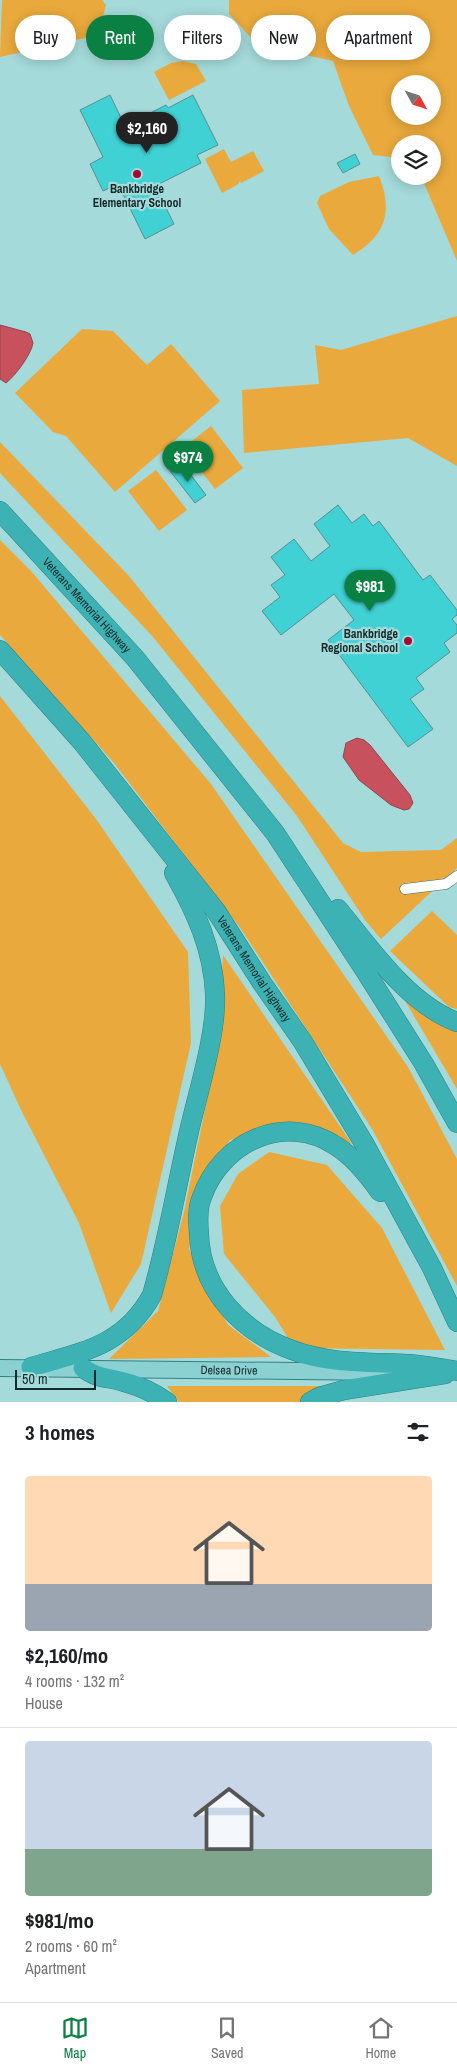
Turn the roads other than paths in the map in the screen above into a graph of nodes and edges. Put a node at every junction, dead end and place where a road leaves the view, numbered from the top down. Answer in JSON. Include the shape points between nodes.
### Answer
{"nodes":[{"id":1,"x":0,"y":511,"type":"edge"},
{"id":2,"x":0,"y":650,"type":"edge"},
{"id":3,"x":165,"y":846,"type":"junction"},
{"id":4,"x":457,"y":876,"type":"edge"},
{"id":5,"x":311,"y":887,"type":"junction"},
{"id":6,"x":405,"y":890,"type":"dead end"},
{"id":7,"x":457,"y":1022,"type":"edge"},
{"id":8,"x":457,"y":1123,"type":"edge"},
{"id":9,"x":418,"y":1243,"type":"junction"},
{"id":10,"x":457,"y":1322,"type":"edge"},
{"id":11,"x":31,"y":1367,"type":"junction"},
{"id":12,"x":0,"y":1368,"type":"edge"},
{"id":13,"x":83,"y":1368,"type":"junction"},
{"id":14,"x":411,"y":1372,"type":"junction"},
{"id":15,"x":454,"y":1372,"type":"edge"},
{"id":16,"x":167,"y":1402,"type":"edge"},
{"id":17,"x":310,"y":1402,"type":"edge"}],
"edges":[{"from":1,"to":5,"type":"highway","name":"Veterans Memorial Highway","via":[[135,658],[275,834]]},
{"from":2,"to":3,"type":"highway","name":"Veterans Memorial Highway","via":[[82,742]]},
{"from":3,"to":9,"type":"highway","name":"Veterans Memorial Highway","via":[[216,911],[303,1042],[365,1145]]},
{"from":3,"to":11,"type":"highway","via":[[167,862],[203,930],[211,959],[215,996],[209,1044],[155,1284],[146,1306],[119,1335],[95,1347]]},
{"from":4,"to":6,"type":"street","via":[[446,884]]},
{"from":5,"to":7,"type":"highway","via":[[325,893],[409,990],[434,1011]]},
{"from":5,"to":8,"type":"highway","name":"Veterans Memorial Highway","via":[[424,1064]]},
{"from":9,"to":10,"type":"highway","name":"Veterans Memorial Highway"},
{"from":9,"to":14,"type":"highway","via":[[355,1162],[335,1145],[312,1135],[273,1132],[248,1140],[219,1165],[201,1199],[198,1224],[203,1263],[221,1298],[247,1326],[268,1340],[304,1354]]},
{"from":11,"to":12,"type":"main road","name":"Delsea Drive"},
{"from":11,"to":13,"type":"main road","name":"Delsea Drive"},
{"from":13,"to":14,"type":"main road","name":"Delsea Drive"},
{"from":13,"to":16,"type":"highway","via":[[95,1376],[146,1389]]},
{"from":14,"to":15,"type":"highway"},
{"from":14,"to":17,"type":"highway"}]}
